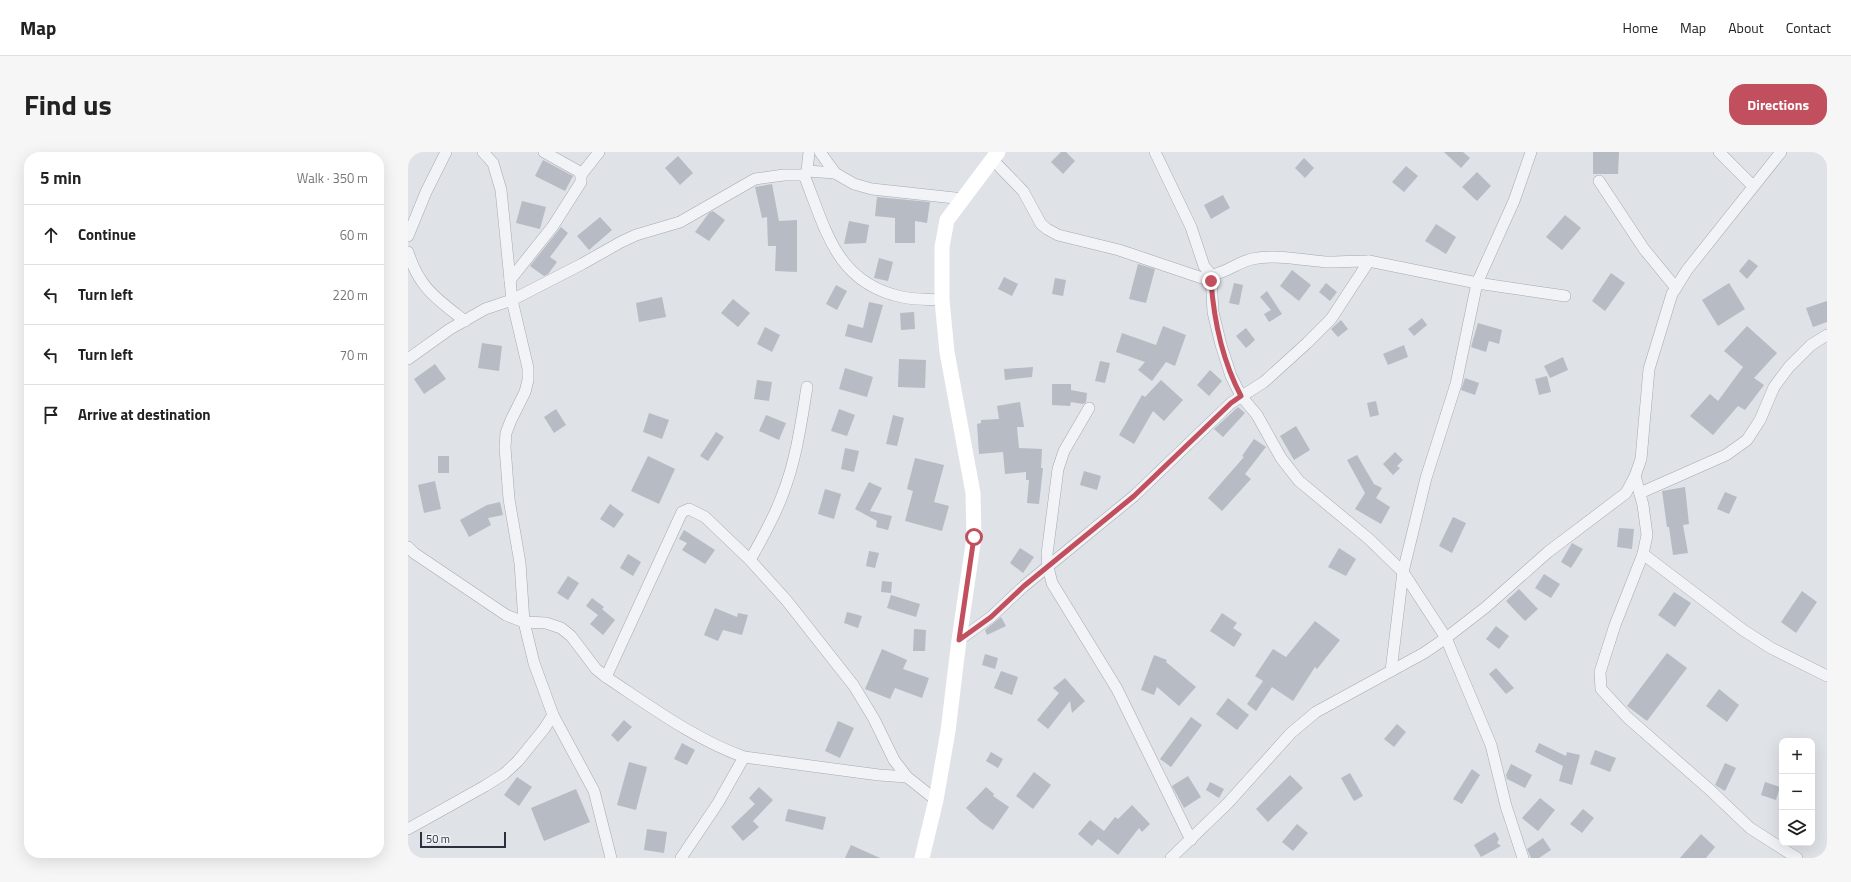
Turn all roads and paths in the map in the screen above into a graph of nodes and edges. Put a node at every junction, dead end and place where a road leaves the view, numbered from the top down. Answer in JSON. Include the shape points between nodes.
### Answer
{"nodes":[{"id":1,"x":446,"y":152,"type":"edge"},
{"id":2,"x":483,"y":152,"type":"edge"},
{"id":3,"x":544,"y":152,"type":"edge"},
{"id":4,"x":599,"y":152,"type":"edge"},
{"id":5,"x":810,"y":152,"type":"edge"},
{"id":6,"x":820,"y":152,"type":"edge"},
{"id":7,"x":1155,"y":152,"type":"edge"},
{"id":8,"x":1531,"y":152,"type":"edge"},
{"id":9,"x":1718,"y":152,"type":"edge"},
{"id":10,"x":1781,"y":152,"type":"edge"},
{"id":11,"x":995,"y":156,"type":"edge"},
{"id":12,"x":806,"y":173,"type":"junction"},
{"id":13,"x":835,"y":173,"type":"junction"},
{"id":14,"x":581,"y":175,"type":"junction"},
{"id":15,"x":1599,"y":181,"type":"dead end"},
{"id":16,"x":1754,"y":186,"type":"junction"},
{"id":17,"x":964,"y":199,"type":"junction"},
{"id":18,"x":408,"y":236,"type":"edge"},
{"id":19,"x":408,"y":252,"type":"edge"},
{"id":20,"x":1369,"y":262,"type":"junction"},
{"id":21,"x":1211,"y":278,"type":"junction"},
{"id":22,"x":510,"y":280,"type":"junction"},
{"id":23,"x":1477,"y":283,"type":"junction"},
{"id":24,"x":1676,"y":288,"type":"junction"},
{"id":25,"x":1565,"y":296,"type":"dead end"},
{"id":26,"x":512,"y":300,"type":"junction"},
{"id":27,"x":942,"y":300,"type":"junction"},
{"id":28,"x":465,"y":321,"type":"junction"},
{"id":29,"x":1827,"y":335,"type":"edge"},
{"id":30,"x":408,"y":359,"type":"edge"},
{"id":31,"x":807,"y":387,"type":"dead end"},
{"id":32,"x":1241,"y":396,"type":"junction"},
{"id":33,"x":1089,"y":408,"type":"dead end"},
{"id":34,"x":1635,"y":476,"type":"junction"},
{"id":35,"x":1640,"y":493,"type":"junction"},
{"id":36,"x":408,"y":547,"type":"edge"},
{"id":37,"x":1643,"y":554,"type":"junction"},
{"id":38,"x":750,"y":560,"type":"junction"},
{"id":39,"x":1048,"y":567,"type":"junction"},
{"id":40,"x":1403,"y":572,"type":"junction"},
{"id":41,"x":524,"y":622,"type":"junction"},
{"id":42,"x":1446,"y":638,"type":"junction"},
{"id":43,"x":959,"y":640,"type":"junction"},
{"id":44,"x":1391,"y":671,"type":"junction"},
{"id":45,"x":1827,"y":676,"type":"edge"},
{"id":46,"x":606,"y":678,"type":"junction"},
{"id":47,"x":553,"y":715,"type":"junction"},
{"id":48,"x":744,"y":757,"type":"junction"},
{"id":49,"x":907,"y":777,"type":"junction"},
{"id":50,"x":936,"y":800,"type":"junction"},
{"id":51,"x":408,"y":829,"type":"edge"},
{"id":52,"x":1191,"y":840,"type":"junction"},
{"id":53,"x":611,"y":858,"type":"edge"},
{"id":54,"x":681,"y":858,"type":"edge"},
{"id":55,"x":922,"y":858,"type":"edge"},
{"id":56,"x":1171,"y":858,"type":"edge"},
{"id":57,"x":1523,"y":858,"type":"edge"},
{"id":58,"x":1797,"y":858,"type":"edge"}],
"edges":[{"from":1,"to":18,"type":"street"},
{"from":2,"to":22,"type":"street","via":[[493,163],[501,190]]},
{"from":3,"to":14,"type":"street"},
{"from":4,"to":14,"type":"street"},
{"from":5,"to":12,"type":"street"},
{"from":6,"to":13,"type":"street"},
{"from":7,"to":21,"type":"street","via":[[1191,227],[1204,266]]},
{"from":8,"to":23,"type":"street","via":[[1514,200]]},
{"from":9,"to":16,"type":"street"},
{"from":10,"to":16,"type":"street"},
{"from":11,"to":17,"type":"street"},
{"from":11,"to":21,"type":"street","via":[[1023,191],[1046,229],[1058,235],[1119,250]]},
{"from":12,"to":13,"type":"street"},
{"from":12,"to":26,"type":"street","via":[[755,179],[691,216],[621,242]]},
{"from":12,"to":27,"type":"street","via":[[832,245],[847,268],[875,288],[887,293],[904,298]]},
{"from":13,"to":17,"type":"street","via":[[854,184],[872,189]]},
{"from":14,"to":22,"type":"street","via":[[581,182],[553,226]]},
{"from":15,"to":24,"type":"street","via":[[1644,249]]},
{"from":16,"to":24,"type":"street","via":[[1687,270]]},
{"from":17,"to":27,"type":"street","via":[[947,220],[944,233]]},
{"from":19,"to":28,"type":"street","via":[[417,276],[427,289]]},
{"from":20,"to":21,"type":"street","via":[[1327,262],[1265,257],[1250,260]]},
{"from":20,"to":23,"type":"street"},
{"from":20,"to":32,"type":"street","via":[[1320,331],[1264,382]]},
{"from":21,"to":32,"type":"street","via":[[1213,312],[1221,345],[1231,376]]},
{"from":22,"to":26,"type":"street"},
{"from":23,"to":25,"type":"street"},
{"from":23,"to":40,"type":"street","via":[[1456,384],[1426,478]]},
{"from":24,"to":34,"type":"street","via":[[1649,369],[1641,459]]},
{"from":26,"to":28,"type":"street","via":[[485,309]]},
{"from":26,"to":41,"type":"street","via":[[528,368],[525,392],[511,420],[505,447],[509,499],[520,563]]},
{"from":27,"to":43,"type":"street","via":[[947,352],[973,492],[975,518]]},
{"from":28,"to":30,"type":"street"},
{"from":29,"to":35,"type":"street","via":[[1811,345],[1789,367],[1774,387],[1760,420],[1747,440],[1726,455]]},
{"from":31,"to":38,"type":"street","via":[[790,474],[772,519]]},
{"from":32,"to":39,"type":"street","via":[[1134,496]]},
{"from":32,"to":40,"type":"street","via":[[1257,415],[1281,458],[1300,481],[1369,538]]},
{"from":33,"to":39,"type":"street","via":[[1064,451],[1058,469],[1050,527]]},
{"from":34,"to":35,"type":"street"},
{"from":34,"to":42,"type":"street","via":[[1626,493],[1548,552],[1486,607]]},
{"from":35,"to":37,"type":"street","via":[[1647,535]]},
{"from":36,"to":41,"type":"street","via":[[506,616]]},
{"from":37,"to":45,"type":"street","via":[[1743,630],[1771,648]]},
{"from":37,"to":58,"type":"street","via":[[1600,672],[1601,688],[1628,718],[1750,828]]},
{"from":38,"to":46,"type":"street","via":[[705,517],[689,509],[682,512]]},
{"from":38,"to":49,"type":"street","via":[[787,601],[854,686],[894,760]]},
{"from":39,"to":43,"type":"street","via":[[991,617]]},
{"from":39,"to":52,"type":"street","via":[[1052,583],[1117,689]]},
{"from":40,"to":42,"type":"street"},
{"from":40,"to":44,"type":"street"},
{"from":41,"to":46,"type":"street","via":[[546,623],[561,628],[571,636]]},
{"from":41,"to":47,"type":"street","via":[[534,663]]},
{"from":42,"to":44,"type":"street"},
{"from":42,"to":57,"type":"street","via":[[1491,745],[1506,806]]},
{"from":43,"to":50,"type":"street","via":[[948,731]]},
{"from":44,"to":52,"type":"street","via":[[1316,712],[1291,733]]},
{"from":46,"to":48,"type":"street","via":[[685,729]]},
{"from":47,"to":51,"type":"street","via":[[518,761],[504,774]]},
{"from":47,"to":53,"type":"street","via":[[594,790]]},
{"from":48,"to":49,"type":"street"},
{"from":48,"to":54,"type":"street","via":[[718,803]]},
{"from":49,"to":50,"type":"street"},
{"from":50,"to":55,"type":"street"},
{"from":52,"to":56,"type":"street"}]}
